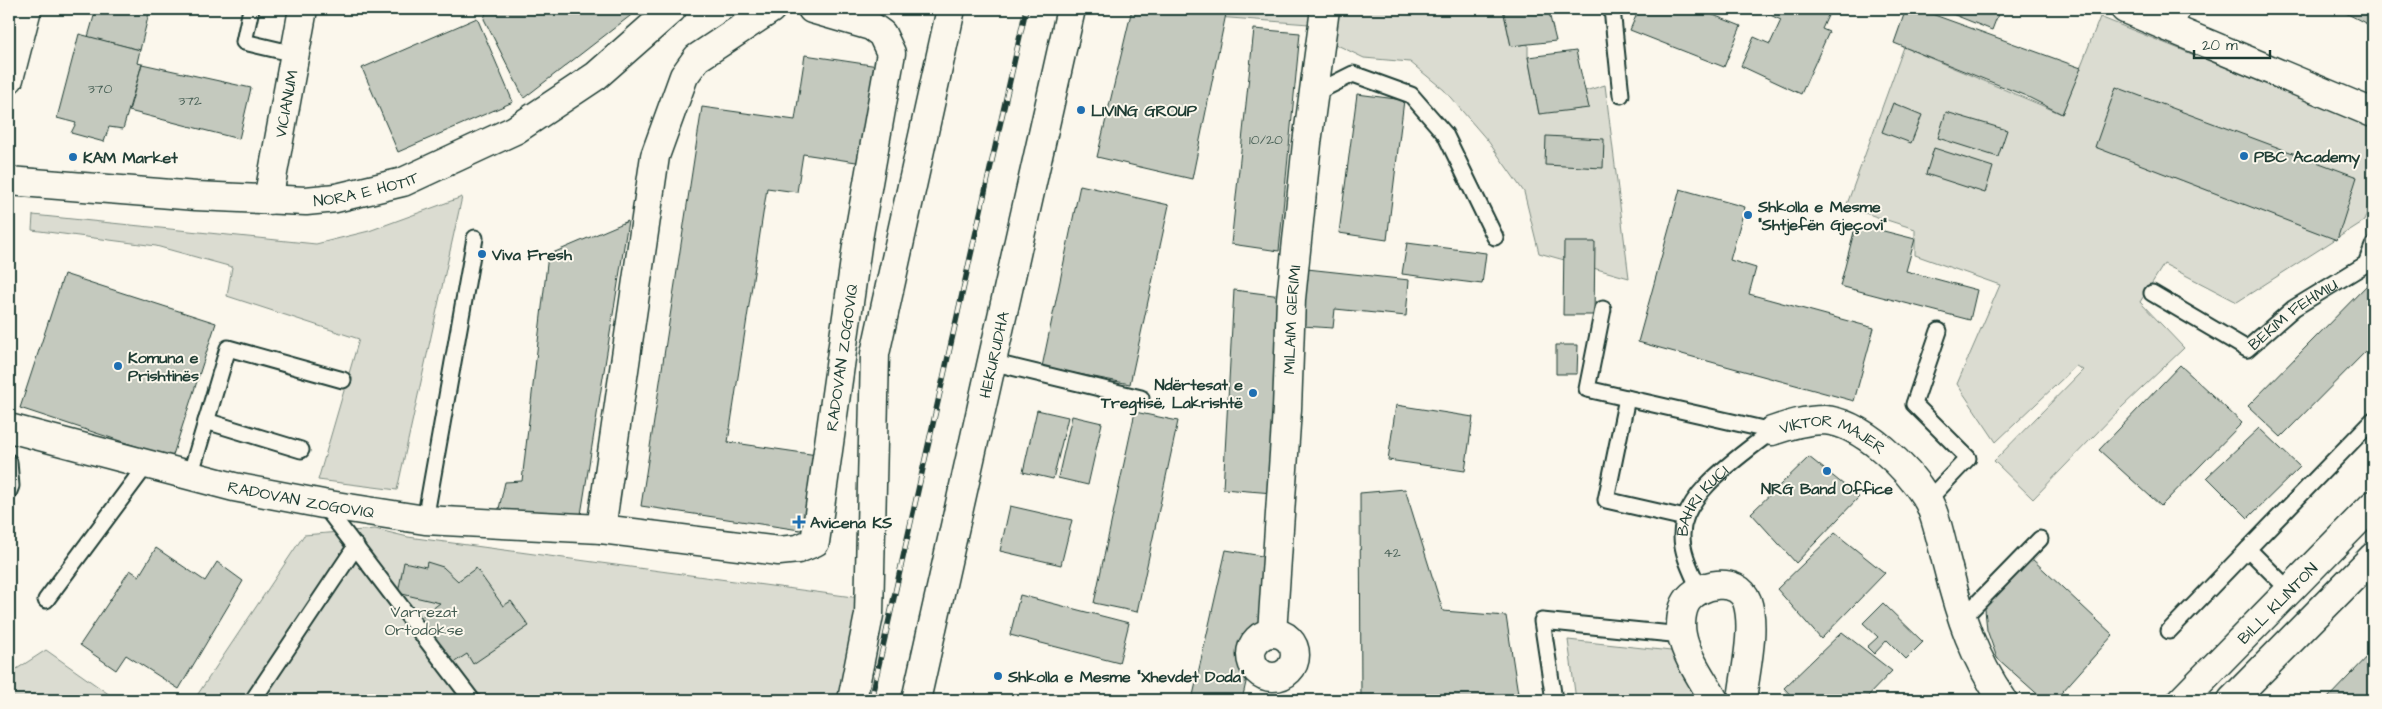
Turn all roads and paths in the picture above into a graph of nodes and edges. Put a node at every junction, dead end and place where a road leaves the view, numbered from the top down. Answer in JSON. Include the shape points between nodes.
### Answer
{"nodes":[{"id":1,"x":27,"y":9,"type":"edge"},
{"id":2,"x":251,"y":9,"type":"edge"},
{"id":3,"x":303,"y":9,"type":"edge"},
{"id":4,"x":672,"y":9,"type":"edge"},
{"id":5,"x":771,"y":9,"type":"edge"},
{"id":6,"x":812,"y":9,"type":"edge"},
{"id":7,"x":951,"y":9,"type":"edge"},
{"id":8,"x":1071,"y":9,"type":"edge"},
{"id":9,"x":1325,"y":9,"type":"edge"},
{"id":10,"x":1612,"y":9,"type":"edge"},
{"id":11,"x":2125,"y":9,"type":"edge"},
{"id":12,"x":2172,"y":18,"type":"edge"},
{"id":13,"x":12,"y":49,"type":"edge"},
{"id":14,"x":294,"y":54,"type":"junction"},
{"id":15,"x":9,"y":80,"type":"edge"},
{"id":16,"x":1313,"y":94,"type":"junction"},
{"id":17,"x":1622,"y":95,"type":"dead end"},
{"id":18,"x":2373,"y":113,"type":"edge"},
{"id":19,"x":9,"y":181,"type":"edge"},
{"id":20,"x":268,"y":200,"type":"junction"},
{"id":21,"x":1494,"y":237,"type":"dead end"},
{"id":22,"x":475,"y":238,"type":"dead end"},
{"id":23,"x":2373,"y":246,"type":"edge"},
{"id":24,"x":2152,"y":293,"type":"dead end"},
{"id":25,"x":1603,"y":309,"type":"dead end"},
{"id":26,"x":1939,"y":331,"type":"dead end"},
{"id":27,"x":990,"y":362,"type":"junction"},
{"id":28,"x":343,"y":380,"type":"dead end"},
{"id":29,"x":1141,"y":398,"type":"dead end"},
{"id":30,"x":1627,"y":398,"type":"junction"},
{"id":31,"x":2373,"y":420,"type":"edge"},
{"id":32,"x":206,"y":421,"type":"junction"},
{"id":33,"x":9,"y":428,"type":"edge"},
{"id":34,"x":1772,"y":430,"type":"junction"},
{"id":35,"x":301,"y":450,"type":"dead end"},
{"id":36,"x":9,"y":462,"type":"edge"},
{"id":37,"x":147,"y":464,"type":"junction"},
{"id":38,"x":190,"y":476,"type":"junction"},
{"id":39,"x":9,"y":491,"type":"edge"},
{"id":40,"x":1928,"y":500,"type":"junction"},
{"id":41,"x":323,"y":504,"type":"junction"},
{"id":42,"x":2373,"y":505,"type":"edge"},
{"id":43,"x":1685,"y":518,"type":"junction"},
{"id":44,"x":424,"y":520,"type":"junction"},
{"id":45,"x":601,"y":529,"type":"junction"},
{"id":46,"x":2040,"y":539,"type":"dead end"},
{"id":47,"x":356,"y":546,"type":"junction"},
{"id":48,"x":2248,"y":549,"type":"junction"},
{"id":49,"x":2373,"y":557,"type":"edge"},
{"id":50,"x":2289,"y":590,"type":"junction"},
{"id":51,"x":1700,"y":591,"type":"junction"},
{"id":52,"x":46,"y":600,"type":"dead end"},
{"id":53,"x":1961,"y":620,"type":"junction"},
{"id":54,"x":2169,"y":630,"type":"dead end"},
{"id":55,"x":1272,"y":633,"type":"dead end"},
{"id":56,"x":1682,"y":635,"type":"junction"},
{"id":57,"x":253,"y":700,"type":"edge"},
{"id":58,"x":472,"y":700,"type":"edge"},
{"id":59,"x":852,"y":700,"type":"edge"},
{"id":60,"x":916,"y":700,"type":"edge"},
{"id":61,"x":1554,"y":700,"type":"edge"},
{"id":62,"x":1714,"y":700,"type":"edge"},
{"id":63,"x":1742,"y":700,"type":"edge"},
{"id":64,"x":2003,"y":700,"type":"edge"},
{"id":65,"x":2182,"y":700,"type":"edge"},
{"id":66,"x":2232,"y":700,"type":"edge"}],
"edges":[{"from":1,"to":13,"type":"street"},
{"from":2,"to":14,"type":"lane","via":[[244,42]]},
{"from":3,"to":14,"type":"street","name":"VICIANUM"},
{"from":4,"to":20,"type":"street","name":"NORA E HOTIT","via":[[596,76],[515,130],[403,182],[336,198]]},
{"from":5,"to":45,"type":"street","via":[[697,58],[684,76],[655,156]]},
{"from":6,"to":45,"type":"street","name":"RADOVAN ZOGOVIQ","via":[[871,26],[882,34],[891,53],[858,239],[815,542],[798,549],[780,551]]},
{"from":7,"to":59,"type":"street","via":[[875,354],[869,615]]},
{"from":8,"to":27,"type":"street","name":"HEKURUDHA"},
{"from":9,"to":16,"type":"street","name":"MILAIM QERIMI"},
{"from":10,"to":17,"type":"lane"},
{"from":11,"to":12,"type":"street"},
{"from":12,"to":18,"type":"street"},
{"from":13,"to":15,"type":"street"},
{"from":14,"to":20,"type":"street","name":"VICIANUM"},
{"from":16,"to":21,"type":"lane","via":[[1353,74],[1411,95],[1445,134]]},
{"from":16,"to":55,"type":"street","name":"MILAIM QERIMI","via":[[1291,299]]},
{"from":19,"to":20,"type":"street","name":"NORA E HOTIT"},
{"from":22,"to":44,"type":"lane"},
{"from":23,"to":24,"type":"lane","name":"BEKIM FEHMIU","via":[[2366,264],[2294,308],[2247,349]]},
{"from":25,"to":30,"type":"lane","name":"VIKTOR MAJER","via":[[1587,389]]},
{"from":26,"to":40,"type":"lane","via":[[1914,404],[1968,458]]},
{"from":27,"to":29,"type":"lane"},
{"from":27,"to":60,"type":"street","name":"HEKURUDHA"},
{"from":28,"to":32,"type":"lane","via":[[228,348]]},
{"from":30,"to":34,"type":"lane","name":"VIKTOR MAJER"},
{"from":30,"to":43,"type":"lane","via":[[1606,500]]},
{"from":31,"to":48,"type":"lane"},
{"from":32,"to":35,"type":"lane"},
{"from":32,"to":38,"type":"lane"},
{"from":33,"to":37,"type":"street","name":"RADOVAN ZOGOVIQ"},
{"from":34,"to":40,"type":"street","name":"VIKTOR MAJER","via":[[1802,421],[1826,420],[1851,427],[1876,444],[1905,471]]},
{"from":34,"to":43,"type":"lane","name":"BAHRI KUÇI","via":[[1697,496]]},
{"from":36,"to":39,"type":"lane"},
{"from":37,"to":38,"type":"street","name":"RADOVAN ZOGOVIQ"},
{"from":37,"to":52,"type":"lane"},
{"from":38,"to":41,"type":"street","name":"RADOVAN ZOGOVIQ"},
{"from":40,"to":53,"type":"street","name":"VIKTOR MAJER"},
{"from":41,"to":44,"type":"street","name":"RADOVAN ZOGOVIQ"},
{"from":41,"to":47,"type":"lane"},
{"from":42,"to":50,"type":"street","name":"BILL KLINTON"},
{"from":43,"to":51,"type":"lane","name":"BAHRI KUÇI","via":[[1684,551]]},
{"from":44,"to":45,"type":"street","name":"RADOVAN ZOGOVIQ"},
{"from":46,"to":53,"type":"lane"},
{"from":47,"to":57,"type":"lane"},
{"from":47,"to":58,"type":"lane"},
{"from":48,"to":50,"type":"lane"},
{"from":48,"to":54,"type":"lane"},
{"from":49,"to":66,"type":"street"},
{"from":50,"to":65,"type":"street","name":"BILL KLINTON"},
{"from":51,"to":56,"type":"street","via":[[1687,600],[1682,615]]},
{"from":51,"to":63,"type":"street","via":[[1718,584],[1732,585],[1742,592],[1747,603],[1751,622]]},
{"from":53,"to":64,"type":"street","name":"VIKTOR MAJER","via":[[1991,683]]},
{"from":56,"to":61,"type":"lane","via":[[1542,621]]},
{"from":56,"to":62,"type":"street"}]}
